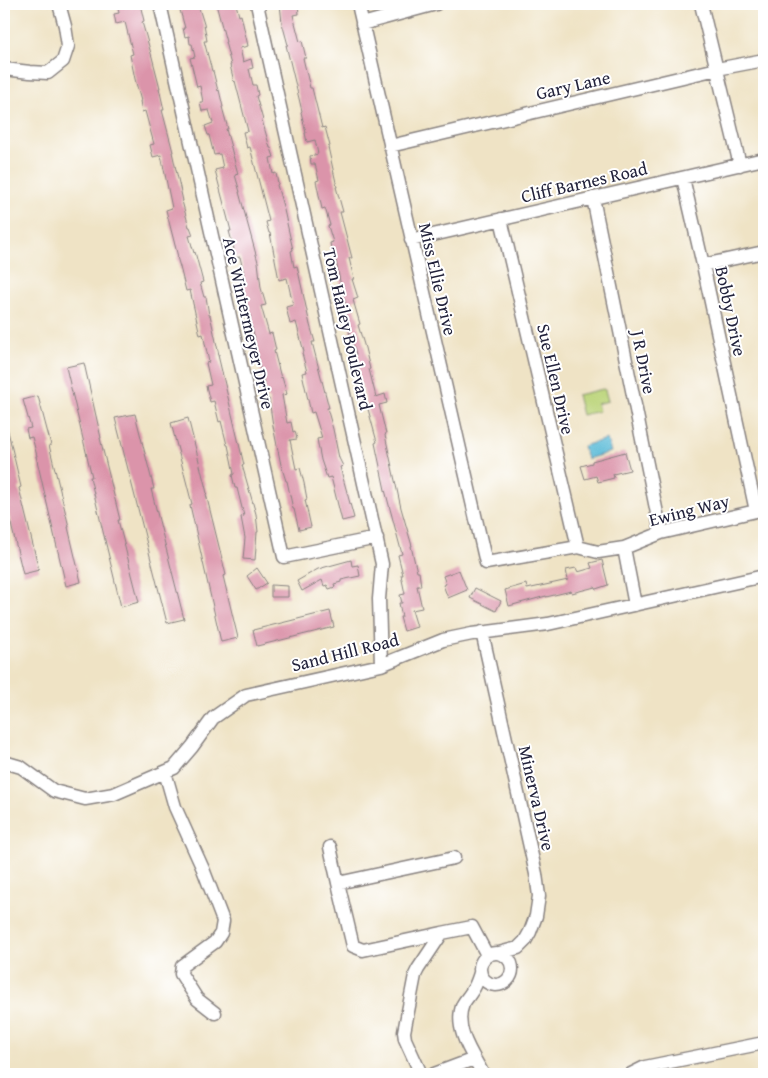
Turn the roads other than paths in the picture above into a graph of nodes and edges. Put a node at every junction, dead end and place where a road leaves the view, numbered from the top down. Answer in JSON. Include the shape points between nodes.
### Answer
{"nodes":[{"id":1,"x":59,"y":4,"type":"edge"},
{"id":2,"x":160,"y":4,"type":"edge"},
{"id":3,"x":257,"y":4,"type":"edge"},
{"id":4,"x":358,"y":4,"type":"edge"},
{"id":5,"x":436,"y":4,"type":"edge"},
{"id":6,"x":700,"y":4,"type":"edge"},
{"id":7,"x":362,"y":24,"type":"junction"},
{"id":8,"x":764,"y":60,"type":"edge"},
{"id":9,"x":4,"y":69,"type":"edge"},
{"id":10,"x":717,"y":69,"type":"junction"},
{"id":11,"x":390,"y":146,"type":"junction"},
{"id":12,"x":764,"y":159,"type":"edge"},
{"id":13,"x":740,"y":165,"type":"junction"},
{"id":14,"x":683,"y":178,"type":"junction"},
{"id":15,"x":593,"y":198,"type":"junction"},
{"id":16,"x":501,"y":219,"type":"junction"},
{"id":17,"x":411,"y":240,"type":"junction"},
{"id":18,"x":764,"y":252,"type":"edge"},
{"id":19,"x":703,"y":265,"type":"junction"},
{"id":20,"x":760,"y":509,"type":"edge"},
{"id":21,"x":661,"y":533,"type":"junction"},
{"id":22,"x":377,"y":538,"type":"junction"},
{"id":23,"x":578,"y":547,"type":"junction"},
{"id":24,"x":624,"y":548,"type":"junction"},
{"id":25,"x":486,"y":563,"type":"joint"},
{"id":26,"x":764,"y":576,"type":"edge"},
{"id":27,"x":635,"y":604,"type":"junction"},
{"id":28,"x":482,"y":632,"type":"junction"},
{"id":29,"x":381,"y":664,"type":"junction"},
{"id":30,"x":4,"y":762,"type":"edge"},
{"id":31,"x":165,"y":772,"type":"junction"},
{"id":32,"x":330,"y":847,"type":"dead end"},
{"id":33,"x":454,"y":858,"type":"dead end"},
{"id":34,"x":338,"y":883,"type":"junction"},
{"id":35,"x":442,"y":933,"type":"junction"},
{"id":36,"x":518,"y":948,"type":"junction"},
{"id":37,"x":493,"y":954,"type":"junction"},
{"id":38,"x":511,"y":962,"type":"junction"},
{"id":39,"x":480,"y":973,"type":"junction"},
{"id":40,"x":491,"y":984,"type":"junction"},
{"id":41,"x":472,"y":991,"type":"junction"},
{"id":42,"x":215,"y":1013,"type":"dead end"},
{"id":43,"x":764,"y":1043,"type":"edge"},
{"id":44,"x":474,"y":1060,"type":"junction"},
{"id":45,"x":421,"y":1074,"type":"edge"},
{"id":46,"x":434,"y":1074,"type":"edge"},
{"id":47,"x":482,"y":1074,"type":"edge"},
{"id":48,"x":631,"y":1074,"type":"edge"}],
"edges":[{"from":1,"to":9,"type":"street","via":[[68,46],[63,62],[48,73]]},
{"from":2,"to":22,"type":"street","name":"Ace Wintermeyer Drive","via":[[284,557]]},
{"from":3,"to":22,"type":"street","name":"Tom Hailey Boulevard"},
{"from":4,"to":7,"type":"street","name":"Miss Ellie Drive"},
{"from":5,"to":7,"type":"street"},
{"from":6,"to":10,"type":"street"},
{"from":7,"to":11,"type":"street","name":"Miss Ellie Drive"},
{"from":8,"to":10,"type":"street","name":"Gary Lane"},
{"from":10,"to":11,"type":"street","name":"Gary Lane"},
{"from":10,"to":13,"type":"street"},
{"from":11,"to":17,"type":"street","name":"Miss Ellie Drive"},
{"from":12,"to":13,"type":"street","name":"Cliff Barnes Road"},
{"from":13,"to":14,"type":"street","name":"Cliff Barnes Road"},
{"from":14,"to":15,"type":"street","name":"Cliff Barnes Road"},
{"from":14,"to":19,"type":"street","name":"Bobby Drive"},
{"from":15,"to":16,"type":"street","name":"Cliff Barnes Road"},
{"from":15,"to":21,"type":"street","name":"J R Drive"},
{"from":16,"to":17,"type":"street","name":"Cliff Barnes Road"},
{"from":16,"to":23,"type":"street","name":"Sue Ellen Drive"},
{"from":17,"to":25,"type":"street","name":"Miss Ellie Drive"},
{"from":18,"to":19,"type":"street"},
{"from":19,"to":20,"type":"street","name":"Bobby Drive"},
{"from":20,"to":21,"type":"street","name":"Ewing Way"},
{"from":21,"to":24,"type":"street","name":"Ewing Way"},
{"from":22,"to":29,"type":"street","name":"Tom Hailey Boulevard","via":[[382,564],[378,599]]},
{"from":23,"to":24,"type":"street","name":"Ewing Way","via":[[598,552]]},
{"from":23,"to":25,"type":"street","name":"Ewing Way"},
{"from":24,"to":27,"type":"street"},
{"from":26,"to":27,"type":"street","name":"Sand Hill Road"},
{"from":27,"to":28,"type":"street","name":"Sand Hill Road","via":[[548,624]]},
{"from":28,"to":29,"type":"street","name":"Sand Hill Road","via":[[443,640]]},
{"from":28,"to":36,"type":"street","name":"Minerva Drive","via":[[538,885],[538,906],[533,924]]},
{"from":29,"to":31,"type":"street","name":"Sand Hill Road","via":[[246,695],[213,718],[174,768]]},
{"from":30,"to":31,"type":"street","name":"Sand Hill Road","via":[[21,767],[54,791],[85,799],[114,794]]},
{"from":31,"to":42,"type":"street","via":[[175,806],[223,921],[215,942],[182,966],[181,974],[197,999]]},
{"from":32,"to":34,"type":"street"},
{"from":33,"to":34,"type":"street"},
{"from":34,"to":35,"type":"street","via":[[353,946],[363,950]]},
{"from":35,"to":37,"type":"street","via":[[472,927]]},
{"from":35,"to":45,"type":"street","via":[[415,975],[404,1032]]},
{"from":36,"to":37,"type":"street"},
{"from":36,"to":38,"type":"street","name":"Minerva Drive"},
{"from":37,"to":38,"type":"street","via":[[504,954]]},
{"from":37,"to":39,"type":"street","via":[[481,962]]},
{"from":38,"to":40,"type":"street","via":[[510,978],[502,984]]},
{"from":39,"to":40,"type":"street"},
{"from":39,"to":41,"type":"street"},
{"from":40,"to":41,"type":"street"},
{"from":41,"to":44,"type":"street","via":[[462,1006],[461,1017],[463,1036]]},
{"from":43,"to":48,"type":"street","via":[[645,1067]]},
{"from":44,"to":46,"type":"street"},
{"from":44,"to":47,"type":"street"}]}
